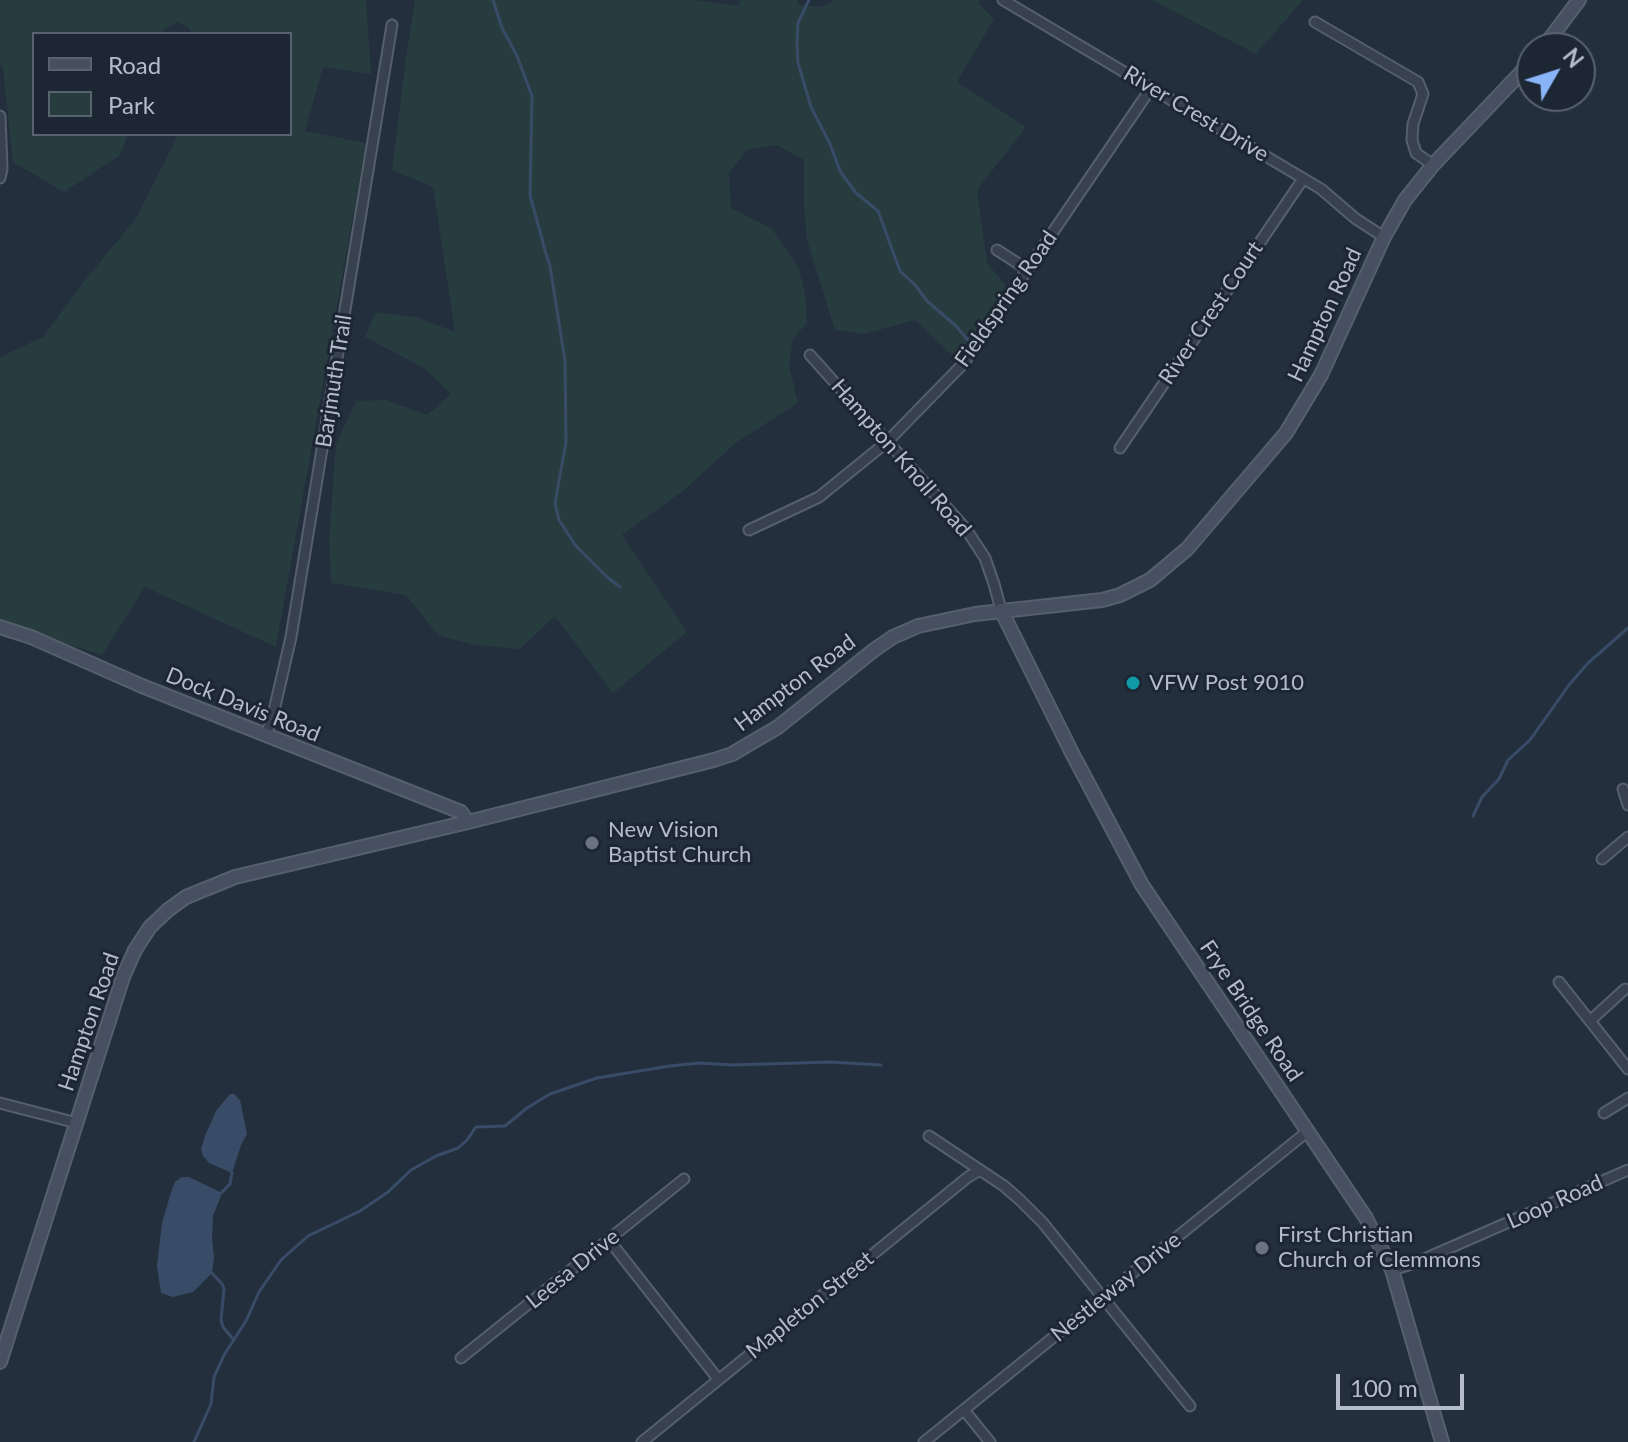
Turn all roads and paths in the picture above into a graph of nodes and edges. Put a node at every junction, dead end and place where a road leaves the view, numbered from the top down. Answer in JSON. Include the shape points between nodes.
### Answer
{"nodes":[{"id":1,"x":1003,"y":0,"type":"edge"},
{"id":2,"x":1579,"y":0,"type":"edge"},
{"id":3,"x":1315,"y":22,"type":"dead end"},
{"id":4,"x":392,"y":25,"type":"dead end"},
{"id":5,"x":1555,"y":32,"type":"edge"},
{"id":6,"x":1516,"y":78,"type":"edge"},
{"id":7,"x":1151,"y":88,"type":"junction"},
{"id":8,"x":0,"y":116,"type":"edge"},
{"id":9,"x":1433,"y":165,"type":"junction"},
{"id":10,"x":0,"y":178,"type":"edge"},
{"id":11,"x":1303,"y":179,"type":"junction"},
{"id":12,"x":1384,"y":237,"type":"junction"},
{"id":13,"x":997,"y":250,"type":"dead end"},
{"id":14,"x":1028,"y":270,"type":"junction"},
{"id":15,"x":810,"y":355,"type":"dead end"},
{"id":16,"x":888,"y":441,"type":"junction"},
{"id":17,"x":1120,"y":448,"type":"dead end"},
{"id":18,"x":749,"y":530,"type":"dead end"},
{"id":19,"x":1001,"y":610,"type":"junction"},
{"id":20,"x":0,"y":627,"type":"edge"},
{"id":21,"x":266,"y":736,"type":"junction"},
{"id":22,"x":1623,"y":789,"type":"dead end"},
{"id":23,"x":1628,"y":805,"type":"edge"},
{"id":24,"x":468,"y":822,"type":"junction"},
{"id":25,"x":1628,"y":837,"type":"edge"},
{"id":26,"x":1602,"y":859,"type":"dead end"},
{"id":27,"x":1559,"y":982,"type":"dead end"},
{"id":28,"x":1625,"y":989,"type":"dead end"},
{"id":29,"x":1591,"y":1020,"type":"junction"},
{"id":30,"x":1628,"y":1069,"type":"edge"},
{"id":31,"x":1628,"y":1098,"type":"edge"},
{"id":32,"x":0,"y":1103,"type":"edge"},
{"id":33,"x":1604,"y":1113,"type":"dead end"},
{"id":34,"x":77,"y":1123,"type":"junction"},
{"id":35,"x":1308,"y":1131,"type":"junction"},
{"id":36,"x":929,"y":1136,"type":"dead end"},
{"id":37,"x":980,"y":1170,"type":"junction"},
{"id":38,"x":1628,"y":1170,"type":"edge"},
{"id":39,"x":684,"y":1179,"type":"dead end"},
{"id":40,"x":609,"y":1240,"type":"junction"},
{"id":41,"x":1392,"y":1270,"type":"junction"},
{"id":42,"x":1102,"y":1298,"type":"junction"},
{"id":43,"x":461,"y":1358,"type":"dead end"},
{"id":44,"x":0,"y":1362,"type":"edge"},
{"id":45,"x":718,"y":1379,"type":"junction"},
{"id":46,"x":1190,"y":1406,"type":"dead end"},
{"id":47,"x":964,"y":1410,"type":"junction"},
{"id":48,"x":642,"y":1442,"type":"edge"},
{"id":49,"x":924,"y":1442,"type":"edge"},
{"id":50,"x":990,"y":1442,"type":"edge"},
{"id":51,"x":1442,"y":1442,"type":"edge"}],
"edges":[{"from":1,"to":7,"type":"street","name":"River Crest Drive"},
{"from":2,"to":5,"type":"main road"},
{"from":3,"to":9,"type":"street","via":[[1418,82],[1423,94],[1412,140],[1416,153]]},
{"from":4,"to":21,"type":"street","name":"Barjmuth Trail","via":[[291,637]]},
{"from":6,"to":9,"type":"main road","name":"Hampton Road"},
{"from":7,"to":11,"type":"street","name":"River Crest Drive"},
{"from":7,"to":14,"type":"street","name":"Fieldspring Road"},
{"from":8,"to":10,"type":"street"},
{"from":9,"to":12,"type":"main road","name":"Hampton Road"},
{"from":11,"to":12,"type":"street","name":"River Crest Drive"},
{"from":11,"to":17,"type":"street","name":"River Crest Court"},
{"from":12,"to":19,"type":"main road","name":"Hampton Road","via":[[1298,416],[1176,560],[1150,580],[1111,597]]},
{"from":13,"to":14,"type":"street"},
{"from":14,"to":16,"type":"street","name":"Fieldspring Road","via":[[963,364]]},
{"from":15,"to":16,"type":"street","name":"Hampton Knoll Road"},
{"from":16,"to":18,"type":"street","name":"Fieldspring Road","via":[[819,497]]},
{"from":16,"to":19,"type":"street","name":"Hampton Knoll Road","via":[[966,529],[985,558]]},
{"from":19,"to":24,"type":"main road","name":"Hampton Road","via":[[918,626],[893,637],[778,727],[732,754]]},
{"from":19,"to":35,"type":"main road","name":"Frye Bridge Road","via":[[1142,885]]},
{"from":20,"to":21,"type":"main road","name":"Dock Davis Road"},
{"from":21,"to":24,"type":"main road","name":"Dock Davis Road","via":[[461,812]]},
{"from":22,"to":23,"type":"street"},
{"from":24,"to":34,"type":"main road","name":"Hampton Road","via":[[235,877],[168,910],[145,934],[123,977]]},
{"from":25,"to":26,"type":"street"},
{"from":27,"to":29,"type":"street"},
{"from":28,"to":29,"type":"street"},
{"from":29,"to":30,"type":"street"},
{"from":31,"to":33,"type":"street"},
{"from":32,"to":34,"type":"street"},
{"from":34,"to":44,"type":"main road","name":"Hampton Road"},
{"from":35,"to":41,"type":"main road","name":"Frye Bridge Road","via":[[1366,1218]]},
{"from":35,"to":42,"type":"street","name":"Nestleway Drive"},
{"from":36,"to":37,"type":"street"},
{"from":37,"to":42,"type":"street","via":[[1035,1216]]},
{"from":37,"to":45,"type":"street","name":"Mapleton Street"},
{"from":38,"to":41,"type":"street","name":"Loop Road"},
{"from":39,"to":40,"type":"street","name":"Leesa Drive"},
{"from":40,"to":43,"type":"street","name":"Leesa Drive"},
{"from":40,"to":45,"type":"street"},
{"from":41,"to":51,"type":"main road","name":"Frye Bridge Road"},
{"from":42,"to":46,"type":"street"},
{"from":42,"to":47,"type":"street","name":"Nestleway Drive"},
{"from":45,"to":48,"type":"street","name":"Mapleton Street"},
{"from":47,"to":49,"type":"street","name":"Nestleway Drive"},
{"from":47,"to":50,"type":"street"}]}
